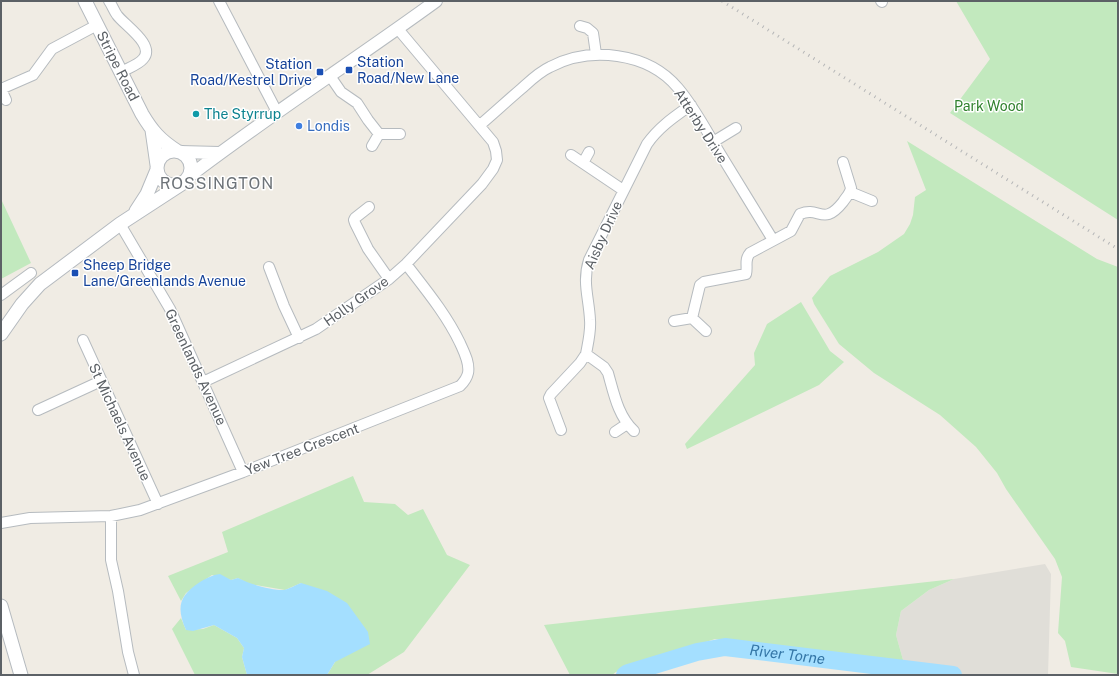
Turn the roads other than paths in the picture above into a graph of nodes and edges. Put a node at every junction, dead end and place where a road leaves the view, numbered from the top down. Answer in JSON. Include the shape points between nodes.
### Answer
{"nodes":[{"id":1,"x":85,"y":1,"type":"edge"},
{"id":2,"x":109,"y":1,"type":"edge"},
{"id":3,"x":219,"y":1,"type":"edge"},
{"id":4,"x":436,"y":1,"type":"edge"},
{"id":5,"x":97,"y":26,"type":"junction"},
{"id":6,"x":580,"y":26,"type":"dead end"},
{"id":7,"x":398,"y":29,"type":"junction"},
{"id":8,"x":596,"y":54,"type":"junction"},
{"id":9,"x":121,"y":72,"type":"junction"},
{"id":10,"x":330,"y":76,"type":"junction"},
{"id":11,"x":1,"y":89,"type":"edge"},
{"id":12,"x":6,"y":100,"type":"dead end"},
{"id":13,"x":691,"y":105,"type":"junction"},
{"id":14,"x":277,"y":112,"type":"junction"},
{"id":15,"x":480,"y":125,"type":"junction"},
{"id":16,"x":736,"y":128,"type":"dead end"},
{"id":17,"x":152,"y":130,"type":"junction"},
{"id":18,"x":379,"y":134,"type":"junction"},
{"id":19,"x":400,"y":134,"type":"dead end"},
{"id":20,"x":713,"y":142,"type":"junction"},
{"id":21,"x":372,"y":146,"type":"dead end"},
{"id":22,"x":179,"y":151,"type":"junction"},
{"id":23,"x":589,"y":152,"type":"dead end"},
{"id":24,"x":219,"y":153,"type":"junction"},
{"id":25,"x":571,"y":155,"type":"dead end"},
{"id":26,"x":843,"y":162,"type":"dead end"},
{"id":27,"x":583,"y":163,"type":"junction"},
{"id":28,"x":157,"y":168,"type":"junction"},
{"id":29,"x":187,"y":179,"type":"junction"},
{"id":30,"x":623,"y":190,"type":"junction"},
{"id":31,"x":850,"y":192,"type":"junction"},
{"id":32,"x":872,"y":201,"type":"dead end"},
{"id":33,"x":369,"y":207,"type":"dead end"},
{"id":34,"x":133,"y":216,"type":"junction"},
{"id":35,"x":120,"y":224,"type":"junction"},
{"id":36,"x":773,"y":240,"type":"junction"},
{"id":37,"x":406,"y":264,"type":"junction"},
{"id":38,"x":269,"y":267,"type":"dead end"},
{"id":39,"x":32,"y":272,"type":"dead end"},
{"id":40,"x":389,"y":279,"type":"junction"},
{"id":41,"x":1,"y":295,"type":"edge"},
{"id":42,"x":692,"y":318,"type":"junction"},
{"id":43,"x":674,"y":321,"type":"dead end"},
{"id":44,"x":706,"y":331,"type":"dead end"},
{"id":45,"x":1,"y":334,"type":"edge"},
{"id":46,"x":299,"y":338,"type":"junction"},
{"id":47,"x":83,"y":340,"type":"dead end"},
{"id":48,"x":586,"y":354,"type":"junction"},
{"id":49,"x":101,"y":381,"type":"junction"},
{"id":50,"x":203,"y":382,"type":"junction"},
{"id":51,"x":38,"y":410,"type":"dead end"},
{"id":52,"x":627,"y":424,"type":"junction"},
{"id":53,"x":561,"y":430,"type":"dead end"},
{"id":54,"x":615,"y":432,"type":"dead end"},
{"id":55,"x":634,"y":432,"type":"dead end"},
{"id":56,"x":243,"y":472,"type":"junction"},
{"id":57,"x":158,"y":504,"type":"junction"},
{"id":58,"x":111,"y":516,"type":"junction"},
{"id":59,"x":1,"y":523,"type":"edge"},
{"id":60,"x":1,"y":606,"type":"edge"},
{"id":61,"x":21,"y":675,"type":"edge"},
{"id":62,"x":134,"y":675,"type":"edge"}],
"edges":[{"from":1,"to":5,"type":"main road","name":"Stripe Road"},
{"from":2,"to":9,"type":"street","via":[[117,15],[141,39],[145,47],[146,54],[143,60]]},
{"from":3,"to":14,"type":"street"},
{"from":4,"to":7,"type":"street"},
{"from":5,"to":9,"type":"main road","name":"Stripe Road"},
{"from":5,"to":11,"type":"street","via":[[52,49],[32,76]]},
{"from":6,"to":8,"type":"street","via":[[593,33]]},
{"from":7,"to":10,"type":"street"},
{"from":7,"to":15,"type":"street","name":"Holly Grove"},
{"from":8,"to":13,"type":"street","name":"Atterby Drive","via":[[619,56],[650,66],[678,87]]},
{"from":8,"to":15,"type":"street","name":"Atterby Drive","via":[[549,67]]},
{"from":9,"to":17,"type":"main road","name":"Stripe Road"},
{"from":10,"to":14,"type":"street"},
{"from":10,"to":18,"type":"street","via":[[342,92],[357,104]]},
{"from":11,"to":12,"type":"street"},
{"from":13,"to":20,"type":"street","name":"Atterby Drive"},
{"from":13,"to":30,"type":"street","name":"Aisby Drive","via":[[654,133]]},
{"from":14,"to":24,"type":"street"},
{"from":15,"to":37,"type":"street","name":"Holly Grove","via":[[494,142],[497,160],[493,170]]},
{"from":16,"to":20,"type":"street"},
{"from":17,"to":22,"type":"main road","name":"Stripe Road","via":[[168,145]]},
{"from":17,"to":28,"type":"main road","name":"Stripe Road"},
{"from":18,"to":19,"type":"street"},
{"from":18,"to":21,"type":"street"},
{"from":20,"to":36,"type":"street","name":"Atterby Drive"},
{"from":22,"to":24,"type":"street"},
{"from":22,"to":28,"type":"main road","via":[[163,155]]},
{"from":22,"to":29,"type":"main road","via":[[192,166]]},
{"from":23,"to":27,"type":"street"},
{"from":24,"to":29,"type":"street"},
{"from":25,"to":27,"type":"street"},
{"from":26,"to":31,"type":"street"},
{"from":27,"to":30,"type":"street"},
{"from":28,"to":29,"type":"main road","via":[[158,176],[166,184],[177,185]]},
{"from":28,"to":34,"type":"main road","via":[[147,194]]},
{"from":29,"to":34,"type":"main road"},
{"from":30,"to":48,"type":"street","name":"Aisby Drive","via":[[586,270],[585,284],[590,321]]},
{"from":31,"to":32,"type":"street"},
{"from":31,"to":36,"type":"street","via":[[831,213],[800,214],[791,231]]},
{"from":33,"to":40,"type":"street","via":[[354,220],[368,249]]},
{"from":34,"to":35,"type":"main road"},
{"from":35,"to":45,"type":"main road","via":[[40,284]]},
{"from":35,"to":50,"type":"street","name":"Greenlands Avenue","via":[[170,309]]},
{"from":36,"to":42,"type":"street","via":[[747,256],[744,275],[704,282],[700,285]]},
{"from":37,"to":40,"type":"street","name":"Holly Grove"},
{"from":37,"to":56,"type":"street","name":"Yew Tree Crescent","via":[[448,319],[466,356],[468,374],[465,381],[452,390]]},
{"from":38,"to":46,"type":"street"},
{"from":39,"to":41,"type":"street"},
{"from":40,"to":46,"type":"street","name":"Holly Grove"},
{"from":42,"to":43,"type":"street"},
{"from":42,"to":44,"type":"street"},
{"from":46,"to":50,"type":"street","name":"Holly Grove"},
{"from":47,"to":49,"type":"street","name":"St Michaels Avenue"},
{"from":48,"to":52,"type":"street","via":[[608,373],[622,417]]},
{"from":48,"to":53,"type":"street","via":[[549,398]]},
{"from":49,"to":51,"type":"street"},
{"from":49,"to":57,"type":"street","name":"St Michaels Avenue"},
{"from":50,"to":56,"type":"street","name":"Greenlands Avenue"},
{"from":52,"to":54,"type":"street"},
{"from":52,"to":55,"type":"street"},
{"from":56,"to":57,"type":"street","name":"Yew Tree Crescent"},
{"from":57,"to":58,"type":"street","name":"Yew Tree Crescent"},
{"from":58,"to":59,"type":"street","name":"Yew Tree Crescent","via":[[30,518]]},
{"from":58,"to":62,"type":"street","via":[[111,560]]},
{"from":60,"to":61,"type":"main road"}]}
